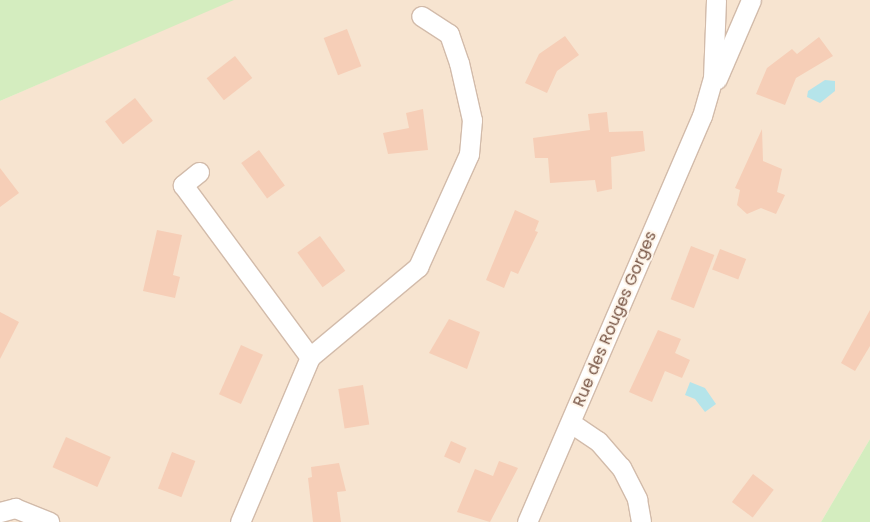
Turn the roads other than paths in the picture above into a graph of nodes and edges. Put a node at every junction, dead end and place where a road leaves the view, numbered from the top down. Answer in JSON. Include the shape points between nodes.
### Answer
{"nodes":[{"id":1,"x":716,"y":0,"type":"edge"},
{"id":2,"x":751,"y":0,"type":"edge"},
{"id":3,"x":421,"y":16,"type":"dead end"},
{"id":4,"x":702,"y":116,"type":"junction"},
{"id":5,"x":198,"y":172,"type":"dead end"},
{"id":6,"x":310,"y":358,"type":"junction"},
{"id":7,"x":571,"y":423,"type":"junction"},
{"id":8,"x":0,"y":512,"type":"edge"},
{"id":9,"x":49,"y":522,"type":"edge"},
{"id":10,"x":240,"y":522,"type":"edge"},
{"id":11,"x":527,"y":522,"type":"edge"},
{"id":12,"x":642,"y":522,"type":"edge"}],
"edges":[{"from":1,"to":4,"type":"street","name":"Rue des Rouges Gorges","via":[[713,78]]},
{"from":2,"to":4,"type":"street","name":"Rue des Rouges Gorges"},
{"from":3,"to":6,"type":"street","via":[[449,34],[459,62],[472,120],[469,154],[418,267]]},
{"from":4,"to":7,"type":"street","name":"Rue des Rouges Gorges"},
{"from":5,"to":6,"type":"street","via":[[183,185]]},
{"from":6,"to":10,"type":"street"},
{"from":7,"to":11,"type":"street","name":"Rue des Rouges Gorges"},
{"from":7,"to":12,"type":"street","via":[[598,440],[621,467],[636,498]]},
{"from":8,"to":9,"type":"street","via":[[15,508]]}]}
